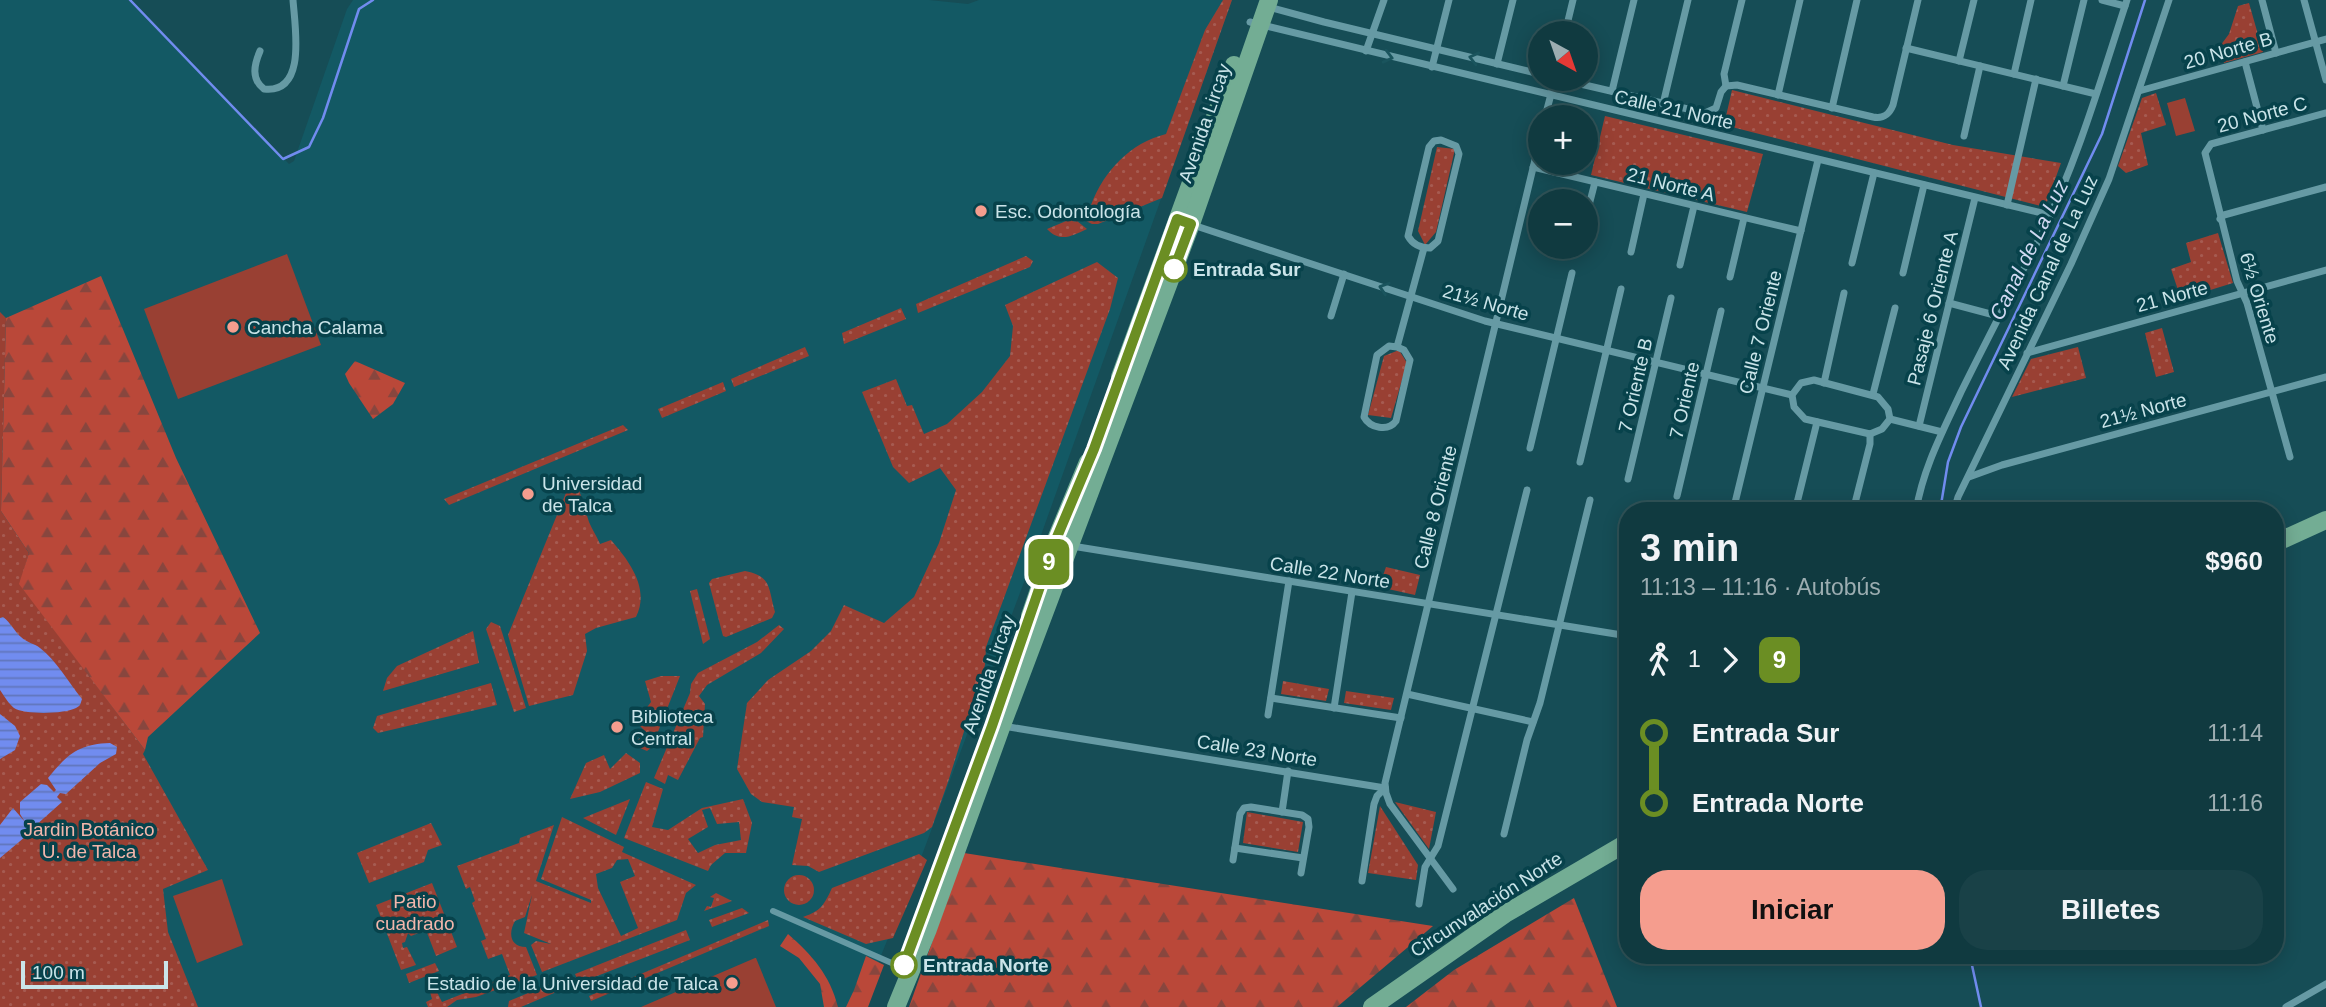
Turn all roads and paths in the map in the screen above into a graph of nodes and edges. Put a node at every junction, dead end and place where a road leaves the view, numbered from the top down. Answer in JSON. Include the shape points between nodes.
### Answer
{"nodes":[{"id":1,"x":293,"y":0,"type":"edge"},
{"id":2,"x":1384,"y":0,"type":"edge"},
{"id":3,"x":1449,"y":0,"type":"edge"},
{"id":4,"x":1513,"y":0,"type":"edge"},
{"id":5,"x":1573,"y":0,"type":"edge"},
{"id":6,"x":1634,"y":0,"type":"edge"},
{"id":7,"x":1688,"y":0,"type":"edge"},
{"id":8,"x":1742,"y":0,"type":"edge"},
{"id":9,"x":1800,"y":0,"type":"edge"},
{"id":10,"x":1857,"y":0,"type":"edge"},
{"id":11,"x":1918,"y":0,"type":"edge"},
{"id":12,"x":1974,"y":0,"type":"edge"},
{"id":13,"x":2031,"y":0,"type":"edge"},
{"id":14,"x":2084,"y":0,"type":"edge"},
{"id":15,"x":2102,"y":0,"type":"edge"},
{"id":16,"x":2169,"y":0,"type":"edge"},
{"id":17,"x":2262,"y":0,"type":"edge"},
{"id":18,"x":2304,"y":0,"type":"edge"},
{"id":19,"x":1265,"y":2,"type":"edge"},
{"id":20,"x":2126,"y":3,"type":"edge"},
{"id":21,"x":1305,"y":17,"type":"junction"},
{"id":22,"x":1568,"y":21,"type":"edge"},
{"id":23,"x":1255,"y":24,"type":"junction"},
{"id":24,"x":1373,"y":33,"type":"junction"},
{"id":25,"x":1299,"y":35,"type":"junction"},
{"id":26,"x":2326,"y":39,"type":"edge"},
{"id":27,"x":2315,"y":42,"type":"junction"},
{"id":28,"x":1906,"y":48,"type":"junction"},
{"id":29,"x":1437,"y":49,"type":"junction"},
{"id":30,"x":260,"y":51,"type":"dead end"},
{"id":31,"x":1366,"y":51,"type":"junction"},
{"id":32,"x":2276,"y":53,"type":"junction"},
{"id":33,"x":1959,"y":61,"type":"junction"},
{"id":34,"x":2245,"y":62,"type":"junction"},
{"id":35,"x":1497,"y":64,"type":"junction"},
{"id":36,"x":1980,"y":66,"type":"junction"},
{"id":37,"x":1432,"y":67,"type":"junction"},
{"id":38,"x":1528,"y":71,"type":"edge"},
{"id":39,"x":2014,"y":74,"type":"junction"},
{"id":40,"x":2036,"y":79,"type":"junction"},
{"id":41,"x":2326,"y":80,"type":"edge"},
{"id":42,"x":1726,"y":86,"type":"junction"},
{"id":43,"x":2063,"y":86,"type":"junction"},
{"id":44,"x":1598,"y":88,"type":"edge"},
{"id":45,"x":1552,"y":91,"type":"edge"},
{"id":46,"x":1612,"y":91,"type":"junction"},
{"id":47,"x":2139,"y":91,"type":"junction"},
{"id":48,"x":2096,"y":94,"type":"junction"},
{"id":49,"x":1778,"y":95,"type":"junction"},
{"id":50,"x":1550,"y":96,"type":"junction"},
{"id":51,"x":1663,"y":104,"type":"junction"},
{"id":52,"x":1548,"y":105,"type":"edge"},
{"id":53,"x":1832,"y":108,"type":"junction"},
{"id":54,"x":2326,"y":113,"type":"edge"},
{"id":55,"x":2263,"y":130,"type":"junction"},
{"id":56,"x":1964,"y":136,"type":"dead end"},
{"id":57,"x":2207,"y":148,"type":"joint"},
{"id":58,"x":1818,"y":160,"type":"junction"},
{"id":59,"x":1874,"y":173,"type":"junction"},
{"id":60,"x":1531,"y":175,"type":"edge"},
{"id":61,"x":1566,"y":175,"type":"edge"},
{"id":62,"x":1595,"y":182,"type":"junction"},
{"id":63,"x":1924,"y":185,"type":"junction"},
{"id":64,"x":2326,"y":187,"type":"edge"},
{"id":65,"x":1593,"y":189,"type":"edge"},
{"id":66,"x":1644,"y":194,"type":"junction"},
{"id":67,"x":1975,"y":198,"type":"junction"},
{"id":68,"x":2007,"y":205,"type":"junction"},
{"id":69,"x":1694,"y":206,"type":"junction"},
{"id":70,"x":2050,"y":215,"type":"junction"},
{"id":71,"x":1744,"y":218,"type":"junction"},
{"id":72,"x":2220,"y":219,"type":"junction"},
{"id":73,"x":1184,"y":222,"type":"junction"},
{"id":74,"x":1801,"y":231,"type":"junction"},
{"id":75,"x":1424,"y":248,"type":"junction"},
{"id":76,"x":1631,"y":252,"type":"dead end"},
{"id":77,"x":1852,"y":263,"type":"dead end"},
{"id":78,"x":1680,"y":265,"type":"dead end"},
{"id":79,"x":2326,"y":270,"type":"edge"},
{"id":80,"x":1572,"y":273,"type":"dead end"},
{"id":81,"x":1903,"y":273,"type":"dead end"},
{"id":82,"x":1344,"y":274,"type":"junction"},
{"id":83,"x":1730,"y":277,"type":"dead end"},
{"id":84,"x":1621,"y":289,"type":"dead end"},
{"id":85,"x":1844,"y":293,"type":"dead end"},
{"id":86,"x":2242,"y":293,"type":"junction"},
{"id":87,"x":1412,"y":297,"type":"junction"},
{"id":88,"x":1671,"y":298,"type":"dead end"},
{"id":89,"x":1949,"y":303,"type":"junction"},
{"id":90,"x":1895,"y":308,"type":"dead end"},
{"id":91,"x":1721,"y":312,"type":"dead end"},
{"id":92,"x":1331,"y":316,"type":"dead end"},
{"id":93,"x":1998,"y":316,"type":"junction"},
{"id":94,"x":1496,"y":323,"type":"junction"},
{"id":95,"x":1556,"y":338,"type":"junction"},
{"id":96,"x":1397,"y":347,"type":"junction"},
{"id":97,"x":1607,"y":350,"type":"junction"},
{"id":98,"x":2027,"y":352,"type":"junction"},
{"id":99,"x":1656,"y":362,"type":"junction"},
{"id":100,"x":1706,"y":374,"type":"junction"},
{"id":101,"x":2326,"y":377,"type":"edge"},
{"id":102,"x":1824,"y":383,"type":"junction"},
{"id":103,"x":1763,"y":388,"type":"junction"},
{"id":104,"x":2272,"y":391,"type":"junction"},
{"id":105,"x":1873,"y":394,"type":"junction"},
{"id":106,"x":1792,"y":395,"type":"junction"},
{"id":107,"x":1890,"y":419,"type":"junction"},
{"id":108,"x":1817,"y":422,"type":"junction"},
{"id":109,"x":1919,"y":426,"type":"junction"},
{"id":110,"x":1942,"y":432,"type":"junction"},
{"id":111,"x":1870,"y":433,"type":"junction"},
{"id":112,"x":1530,"y":448,"type":"dead end"},
{"id":113,"x":2290,"y":457,"type":"dead end"},
{"id":114,"x":1580,"y":462,"type":"dead end"},
{"id":115,"x":1969,"y":477,"type":"junction"},
{"id":116,"x":1629,"y":479,"type":"dead end"},
{"id":117,"x":1527,"y":490,"type":"dead end"},
{"id":118,"x":1677,"y":496,"type":"dead end"},
{"id":119,"x":1590,"y":500,"type":"dead end"},
{"id":120,"x":1735,"y":502,"type":"edge"},
{"id":121,"x":1797,"y":502,"type":"edge"},
{"id":122,"x":1855,"y":502,"type":"edge"},
{"id":123,"x":1918,"y":502,"type":"edge"},
{"id":124,"x":1958,"y":502,"type":"edge"},
{"id":125,"x":2326,"y":520,"type":"edge"},
{"id":126,"x":2284,"y":539,"type":"edge"},
{"id":127,"x":1063,"y":541,"type":"junction"},
{"id":128,"x":1289,"y":581,"type":"junction"},
{"id":129,"x":1352,"y":592,"type":"junction"},
{"id":130,"x":1428,"y":604,"type":"junction"},
{"id":131,"x":1495,"y":615,"type":"junction"},
{"id":132,"x":1559,"y":625,"type":"junction"},
{"id":133,"x":1619,"y":635,"type":"edge"},
{"id":134,"x":1406,"y":694,"type":"junction"},
{"id":135,"x":1271,"y":698,"type":"junction"},
{"id":136,"x":1334,"y":708,"type":"junction"},
{"id":137,"x":1471,"y":709,"type":"junction"},
{"id":138,"x":1268,"y":715,"type":"dead end"},
{"id":139,"x":1401,"y":718,"type":"junction"},
{"id":140,"x":1533,"y":723,"type":"junction"},
{"id":141,"x":1002,"y":725,"type":"junction"},
{"id":142,"x":1288,"y":771,"type":"junction"},
{"id":143,"x":1385,"y":788,"type":"junction"},
{"id":144,"x":1282,"y":812,"type":"junction"},
{"id":145,"x":1504,"y":834,"type":"dead end"},
{"id":146,"x":1619,"y":847,"type":"edge"},
{"id":147,"x":1235,"y":848,"type":"junction"},
{"id":148,"x":1303,"y":858,"type":"junction"},
{"id":149,"x":1431,"y":859,"type":"junction"},
{"id":150,"x":1233,"y":860,"type":"dead end"},
{"id":151,"x":1301,"y":873,"type":"dead end"},
{"id":152,"x":1362,"y":881,"type":"dead end"},
{"id":153,"x":1453,"y":889,"type":"dead end"},
{"id":154,"x":1419,"y":904,"type":"dead end"},
{"id":155,"x":773,"y":911,"type":"dead end"},
{"id":156,"x":903,"y":968,"type":"junction"},
{"id":157,"x":2326,"y":984,"type":"edge"},
{"id":158,"x":886,"y":1007,"type":"edge"},
{"id":159,"x":896,"y":1007,"type":"edge"},
{"id":160,"x":1371,"y":1007,"type":"edge"},
{"id":161,"x":2286,"y":1007,"type":"edge"}],
"edges":[{"from":1,"to":30,"type":"street","via":[[293,73],[280,88],[264,89],[258,84],[254,75]]},
{"from":2,"to":24,"type":"street"},
{"from":3,"to":29,"type":"street"},
{"from":4,"to":35,"type":"street"},
{"from":5,"to":22,"type":"street"},
{"from":6,"to":46,"type":"street"},
{"from":7,"to":51,"type":"street"},
{"from":8,"to":42,"type":"street","via":[[1724,74]]},
{"from":9,"to":49,"type":"street"},
{"from":10,"to":53,"type":"street"},
{"from":11,"to":28,"type":"street"},
{"from":12,"to":33,"type":"street"},
{"from":13,"to":39,"type":"street"},
{"from":14,"to":43,"type":"street"},
{"from":15,"to":20,"type":"street"},
{"from":16,"to":47,"type":"street","name":"Avenida Canal de La Luz"},
{"from":17,"to":32,"type":"street"},
{"from":18,"to":27,"type":"street"},
{"from":19,"to":21,"type":"street"},
{"from":19,"to":23,"type":"main road","name":"Avenida Lircay"},
{"from":20,"to":48,"type":"street","name":"Avenida Canal de La Luz"},
{"from":21,"to":24,"type":"street"},
{"from":21,"to":25,"type":"street"},
{"from":23,"to":25,"type":"street","name":"Calle 21 Norte"},
{"from":23,"to":73,"type":"main road","name":"Avenida Lircay"},
{"from":24,"to":29,"type":"street"},
{"from":24,"to":31,"type":"street"},
{"from":25,"to":31,"type":"street","name":"Calle 21 Norte"},
{"from":26,"to":27,"type":"street","name":"20 Norte B"},
{"from":27,"to":32,"type":"street","name":"20 Norte B"},
{"from":27,"to":41,"type":"street"},
{"from":28,"to":33,"type":"street"},
{"from":28,"to":53,"type":"street","via":[[1893,105],[1886,116]]},
{"from":35,"to":29,"type":"street","one_way":true},
{"from":29,"to":37,"type":"street"},
{"from":31,"to":37,"type":"street","name":"Calle 21 Norte","one_way":true},
{"from":32,"to":34,"type":"street","name":"20 Norte B"},
{"from":33,"to":36,"type":"street"},
{"from":34,"to":47,"type":"street","name":"20 Norte B"},
{"from":34,"to":55,"type":"street"},
{"from":35,"to":38,"type":"street"},
{"from":36,"to":39,"type":"street"},
{"from":36,"to":56,"type":"street"},
{"from":37,"to":50,"type":"street","name":"Calle 21 Norte"},
{"from":39,"to":40,"type":"street"},
{"from":40,"to":43,"type":"street"},
{"from":40,"to":68,"type":"street"},
{"from":42,"to":49,"type":"street"},
{"from":42,"to":51,"type":"street","via":[[1713,111],[1701,113]]},
{"from":43,"to":48,"type":"street"},
{"from":44,"to":46,"type":"street"},
{"from":45,"to":50,"type":"street"},
{"from":46,"to":51,"type":"street"},
{"from":47,"to":98,"type":"street","name":"Avenida Canal de La Luz","via":[[2109,179]]},
{"from":48,"to":70,"type":"street","name":"Avenida Canal de La Luz"},
{"from":49,"to":53,"type":"street"},
{"from":50,"to":52,"type":"street"},
{"from":50,"to":58,"type":"street","name":"Calle 21 Norte"},
{"from":54,"to":55,"type":"street","name":"20 Norte C"},
{"from":55,"to":57,"type":"street","name":"20 Norte C"},
{"from":57,"to":72,"type":"street","name":"6½ Oriente"},
{"from":58,"to":59,"type":"street","name":"Calle 21 Norte"},
{"from":58,"to":74,"type":"street","name":"Calle 7 Oriente"},
{"from":59,"to":63,"type":"street","name":"Calle 21 Norte"},
{"from":59,"to":77,"type":"street"},
{"from":60,"to":94,"type":"street","name":"Calle 8 Oriente"},
{"from":61,"to":62,"type":"street","name":"21 Norte A"},
{"from":62,"to":65,"type":"street"},
{"from":62,"to":66,"type":"street","name":"21 Norte A"},
{"from":63,"to":67,"type":"street","name":"Calle 21 Norte"},
{"from":63,"to":81,"type":"street"},
{"from":64,"to":72,"type":"street"},
{"from":66,"to":69,"type":"street","name":"21 Norte A"},
{"from":66,"to":76,"type":"street"},
{"from":67,"to":68,"type":"street","name":"Calle 21 Norte"},
{"from":67,"to":89,"type":"street","name":"Pasaje 6 Oriente A"},
{"from":68,"to":70,"type":"street","name":"Calle 21 Norte"},
{"from":69,"to":71,"type":"street","name":"21 Norte A"},
{"from":69,"to":78,"type":"street"},
{"from":70,"to":93,"type":"street","name":"Avenida Canal de La Luz"},
{"from":71,"to":74,"type":"street","name":"21 Norte A"},
{"from":71,"to":83,"type":"street"},
{"from":72,"to":86,"type":"street","name":"6½ Oriente"},
{"from":73,"to":82,"type":"street","name":"21½ Norte"},
{"from":73,"to":127,"type":"main road","name":"Avenida Lircay"},
{"from":74,"to":103,"type":"street","name":"Calle 7 Oriente"},
{"from":75,"to":75,"type":"street","via":[[1438,241],[1459,154],[1456,146],[1441,140],[1429,147],[1408,236]]},
{"from":75,"to":87,"type":"street"},
{"from":79,"to":86,"type":"street","name":"21 Norte"},
{"from":80,"to":95,"type":"street"},
{"from":87,"to":82,"type":"street","name":"21½ Norte","one_way":true},
{"from":82,"to":92,"type":"street"},
{"from":84,"to":97,"type":"street"},
{"from":85,"to":102,"type":"street"},
{"from":86,"to":98,"type":"street","name":"21 Norte"},
{"from":86,"to":104,"type":"street","name":"6½ Oriente"},
{"from":87,"to":94,"type":"street","name":"21½ Norte"},
{"from":87,"to":96,"type":"street"},
{"from":88,"to":99,"type":"street","name":"7 Oriente B"},
{"from":89,"to":93,"type":"street"},
{"from":89,"to":109,"type":"street","name":"Pasaje 6 Oriente A"},
{"from":90,"to":105,"type":"street"},
{"from":91,"to":100,"type":"street","name":"7 Oriente"},
{"from":93,"to":110,"type":"street","name":"Avenida Canal de La Luz"},
{"from":94,"to":95,"type":"street","name":"21½ Norte"},
{"from":94,"to":130,"type":"street","name":"Calle 8 Oriente"},
{"from":95,"to":97,"type":"street","name":"21½ Norte"},
{"from":95,"to":112,"type":"street"},
{"from":96,"to":96,"type":"street","via":[[1410,360],[1396,421],[1387,428],[1372,425],[1364,417],[1377,355],[1389,346]]},
{"from":97,"to":99,"type":"street","name":"21½ Norte"},
{"from":97,"to":114,"type":"street"},
{"from":98,"to":115,"type":"street","name":"Avenida Canal de La Luz"},
{"from":99,"to":100,"type":"street","name":"21½ Norte"},
{"from":99,"to":116,"type":"street","name":"7 Oriente B"},
{"from":100,"to":103,"type":"street","name":"21½ Norte"},
{"from":100,"to":118,"type":"street","name":"7 Oriente"},
{"from":101,"to":104,"type":"street","name":"21½ Norte"},
{"from":102,"to":105,"type":"street"},
{"from":102,"to":106,"type":"street","via":[[1805,381]]},
{"from":103,"to":106,"type":"street","name":"21½ Norte"},
{"from":103,"to":120,"type":"street","name":"Calle 7 Oriente"},
{"from":104,"to":113,"type":"street","name":"6½ Oriente"},
{"from":104,"to":115,"type":"street","name":"21½ Norte"},
{"from":105,"to":107,"type":"street","via":[[1886,404]]},
{"from":106,"to":108,"type":"street","via":[[1796,412]]},
{"from":107,"to":109,"type":"street"},
{"from":107,"to":111,"type":"street","via":[[1882,429]]},
{"from":108,"to":111,"type":"street"},
{"from":108,"to":121,"type":"street"},
{"from":109,"to":110,"type":"street"},
{"from":110,"to":123,"type":"street","name":"Avenida Canal de La Luz"},
{"from":111,"to":122,"type":"street"},
{"from":115,"to":124,"type":"street","name":"Avenida Canal de La Luz"},
{"from":117,"to":131,"type":"street"},
{"from":119,"to":132,"type":"street"},
{"from":125,"to":126,"type":"main road"},
{"from":127,"to":128,"type":"street","name":"Calle 22 Norte"},
{"from":127,"to":141,"type":"main road","name":"Avenida Lircay"},
{"from":127,"to":156,"type":"main road","name":"Avenida Lircay"},
{"from":128,"to":129,"type":"street","name":"Calle 22 Norte"},
{"from":128,"to":135,"type":"street"},
{"from":129,"to":130,"type":"street","name":"Calle 22 Norte"},
{"from":129,"to":136,"type":"street"},
{"from":130,"to":131,"type":"street","name":"Calle 22 Norte"},
{"from":130,"to":134,"type":"street","name":"Calle 8 Oriente"},
{"from":131,"to":132,"type":"street","name":"Calle 22 Norte"},
{"from":131,"to":137,"type":"street"},
{"from":132,"to":133,"type":"street","name":"Calle 22 Norte"},
{"from":132,"to":140,"type":"street"},
{"from":134,"to":137,"type":"street"},
{"from":134,"to":139,"type":"street","name":"Calle 8 Oriente"},
{"from":135,"to":136,"type":"street"},
{"from":135,"to":138,"type":"street"},
{"from":136,"to":139,"type":"street"},
{"from":137,"to":140,"type":"street"},
{"from":137,"to":149,"type":"street"},
{"from":139,"to":143,"type":"street","name":"Calle 8 Oriente"},
{"from":140,"to":145,"type":"street"},
{"from":141,"to":142,"type":"street","name":"Calle 23 Norte"},
{"from":141,"to":159,"type":"main road","name":"Avenida Lircay"},
{"from":142,"to":143,"type":"street","name":"Calle 23 Norte"},
{"from":142,"to":144,"type":"street"},
{"from":143,"to":149,"type":"street","via":[[1390,804]]},
{"from":143,"to":152,"type":"street","name":"Calle 8 Oriente","via":[[1374,804]]},
{"from":144,"to":147,"type":"street","via":[[1244,808]]},
{"from":144,"to":148,"type":"street","via":[[1308,819]]},
{"from":146,"to":160,"type":"main road","name":"Circunvalación Norte","via":[[1506,914]]},
{"from":147,"to":148,"type":"street"},
{"from":147,"to":150,"type":"street"},
{"from":148,"to":151,"type":"street"},
{"from":149,"to":153,"type":"street"},
{"from":149,"to":154,"type":"street","via":[[1425,867]]},
{"from":155,"to":156,"type":"street"},
{"from":156,"to":158,"type":"main road","name":"Avenida Lircay"},
{"from":157,"to":161,"type":"street"}]}
